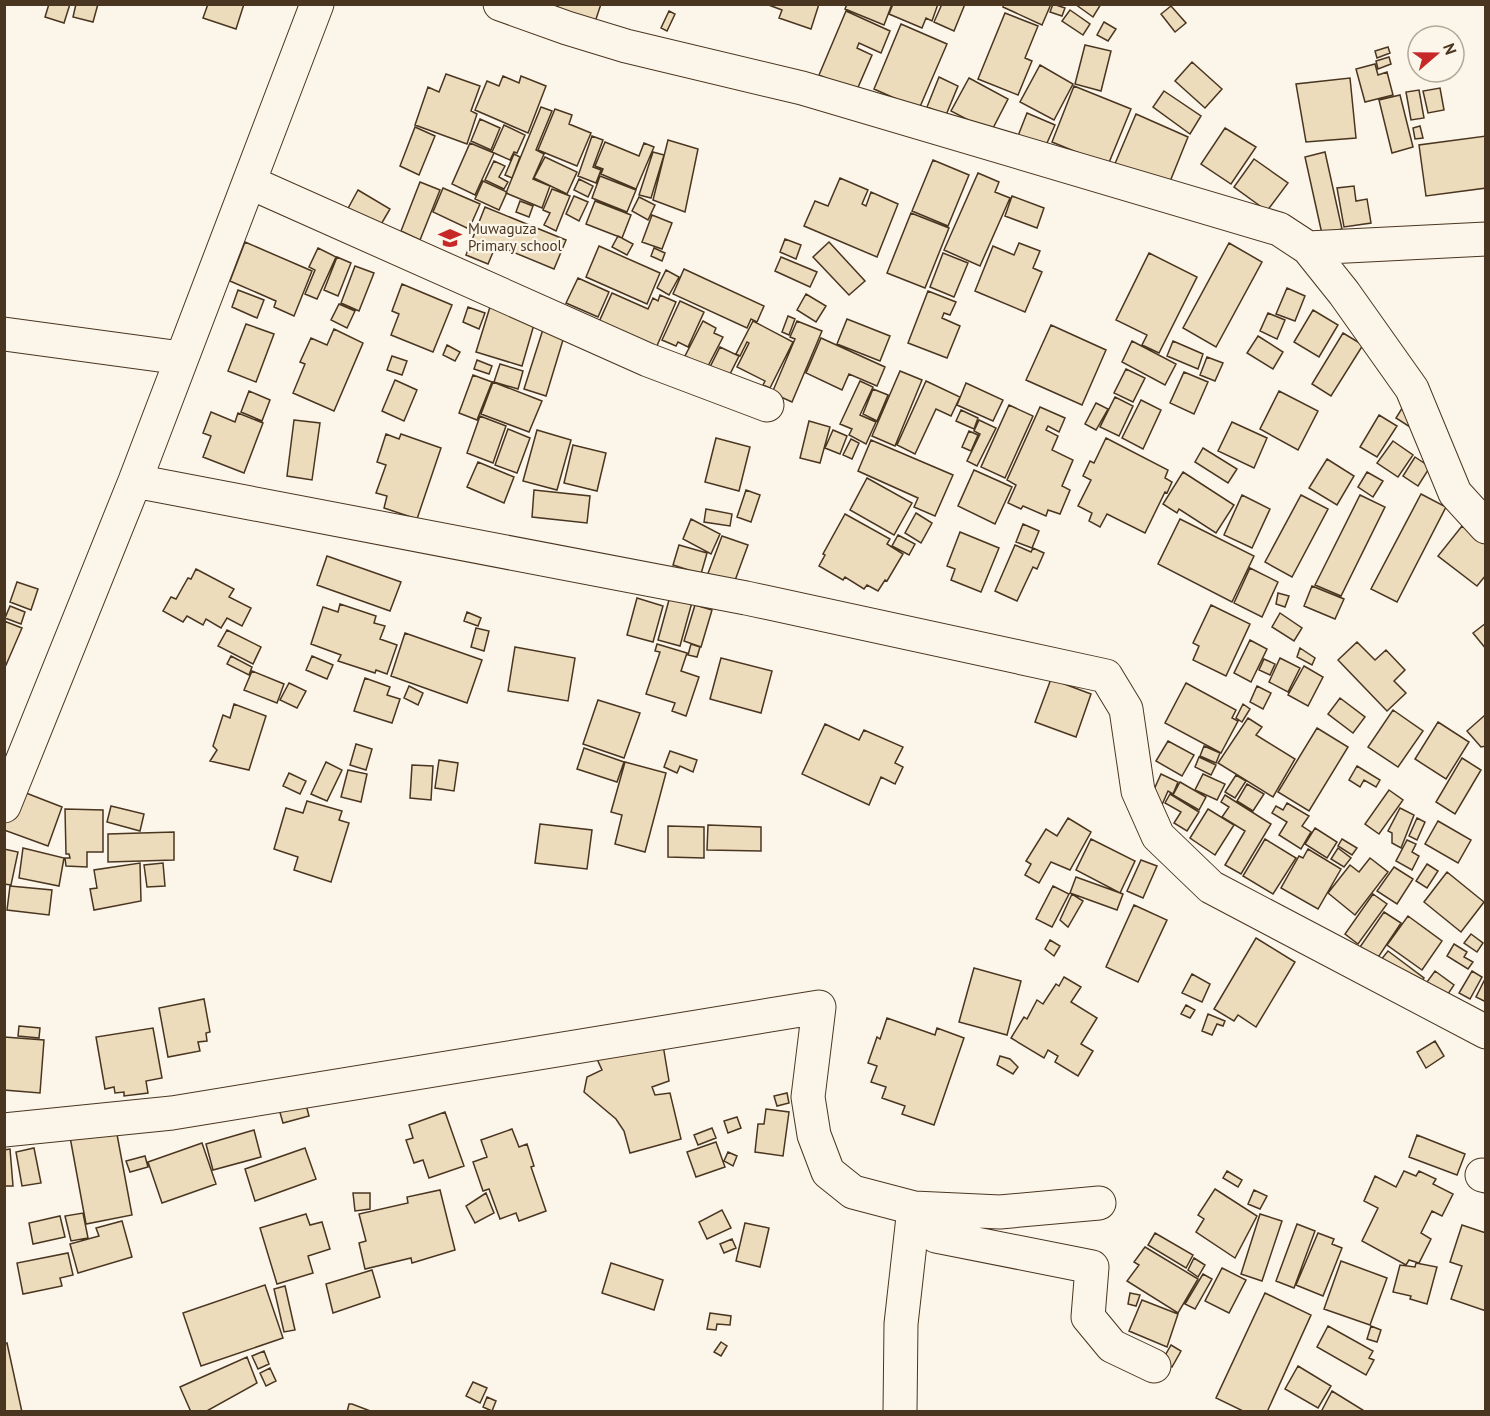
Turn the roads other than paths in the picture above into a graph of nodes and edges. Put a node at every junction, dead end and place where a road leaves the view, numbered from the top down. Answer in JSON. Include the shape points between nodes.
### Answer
{"nodes":[{"id":1,"x":317,"y":4,"type":"edge"},
{"id":2,"x":500,"y":4,"type":"edge"},
{"id":3,"x":249,"y":182,"type":"junction"},
{"id":4,"x":1485,"y":239,"type":"edge"},
{"id":5,"x":1308,"y":248,"type":"junction"},
{"id":6,"x":4,"y":334,"type":"edge"},
{"id":7,"x":181,"y":358,"type":"junction"},
{"id":8,"x":767,"y":405,"type":"dead end"},
{"id":9,"x":135,"y":481,"type":"junction"},
{"id":10,"x":1485,"y":527,"type":"edge"},
{"id":11,"x":4,"y":806,"type":"edge"},
{"id":12,"x":1485,"y":1032,"type":"edge"},
{"id":13,"x":4,"y":1130,"type":"edge"},
{"id":14,"x":1099,"y":1203,"type":"dead end"},
{"id":15,"x":914,"y":1208,"type":"junction"},
{"id":16,"x":1154,"y":1366,"type":"dead end"},
{"id":17,"x":900,"y":1412,"type":"edge"}],
"edges":[{"from":1,"to":3,"type":"street"},
{"from":2,"to":5,"type":"street","via":[[626,46],[802,88],[1279,229]]},
{"from":3,"to":7,"type":"street"},
{"from":3,"to":8,"type":"street","via":[[648,360]]},
{"from":4,"to":5,"type":"street"},
{"from":5,"to":10,"type":"street","via":[[1412,389],[1455,493]]},
{"from":6,"to":7,"type":"street"},
{"from":7,"to":9,"type":"street"},
{"from":9,"to":11,"type":"street"},
{"from":9,"to":12,"type":"street","via":[[746,598],[1106,676],[1126,709],[1138,791],[1158,836],[1211,887]]},
{"from":13,"to":15,"type":"street","via":[[172,1113],[819,1007],[808,1097],[814,1135],[828,1173],[853,1192]]},
{"from":14,"to":15,"type":"street","via":[[1000,1212]]},
{"from":15,"to":16,"type":"street","via":[[936,1236],[1092,1267],[1088,1317],[1112,1346]]},
{"from":15,"to":17,"type":"street","via":[[901,1324]]}]}
